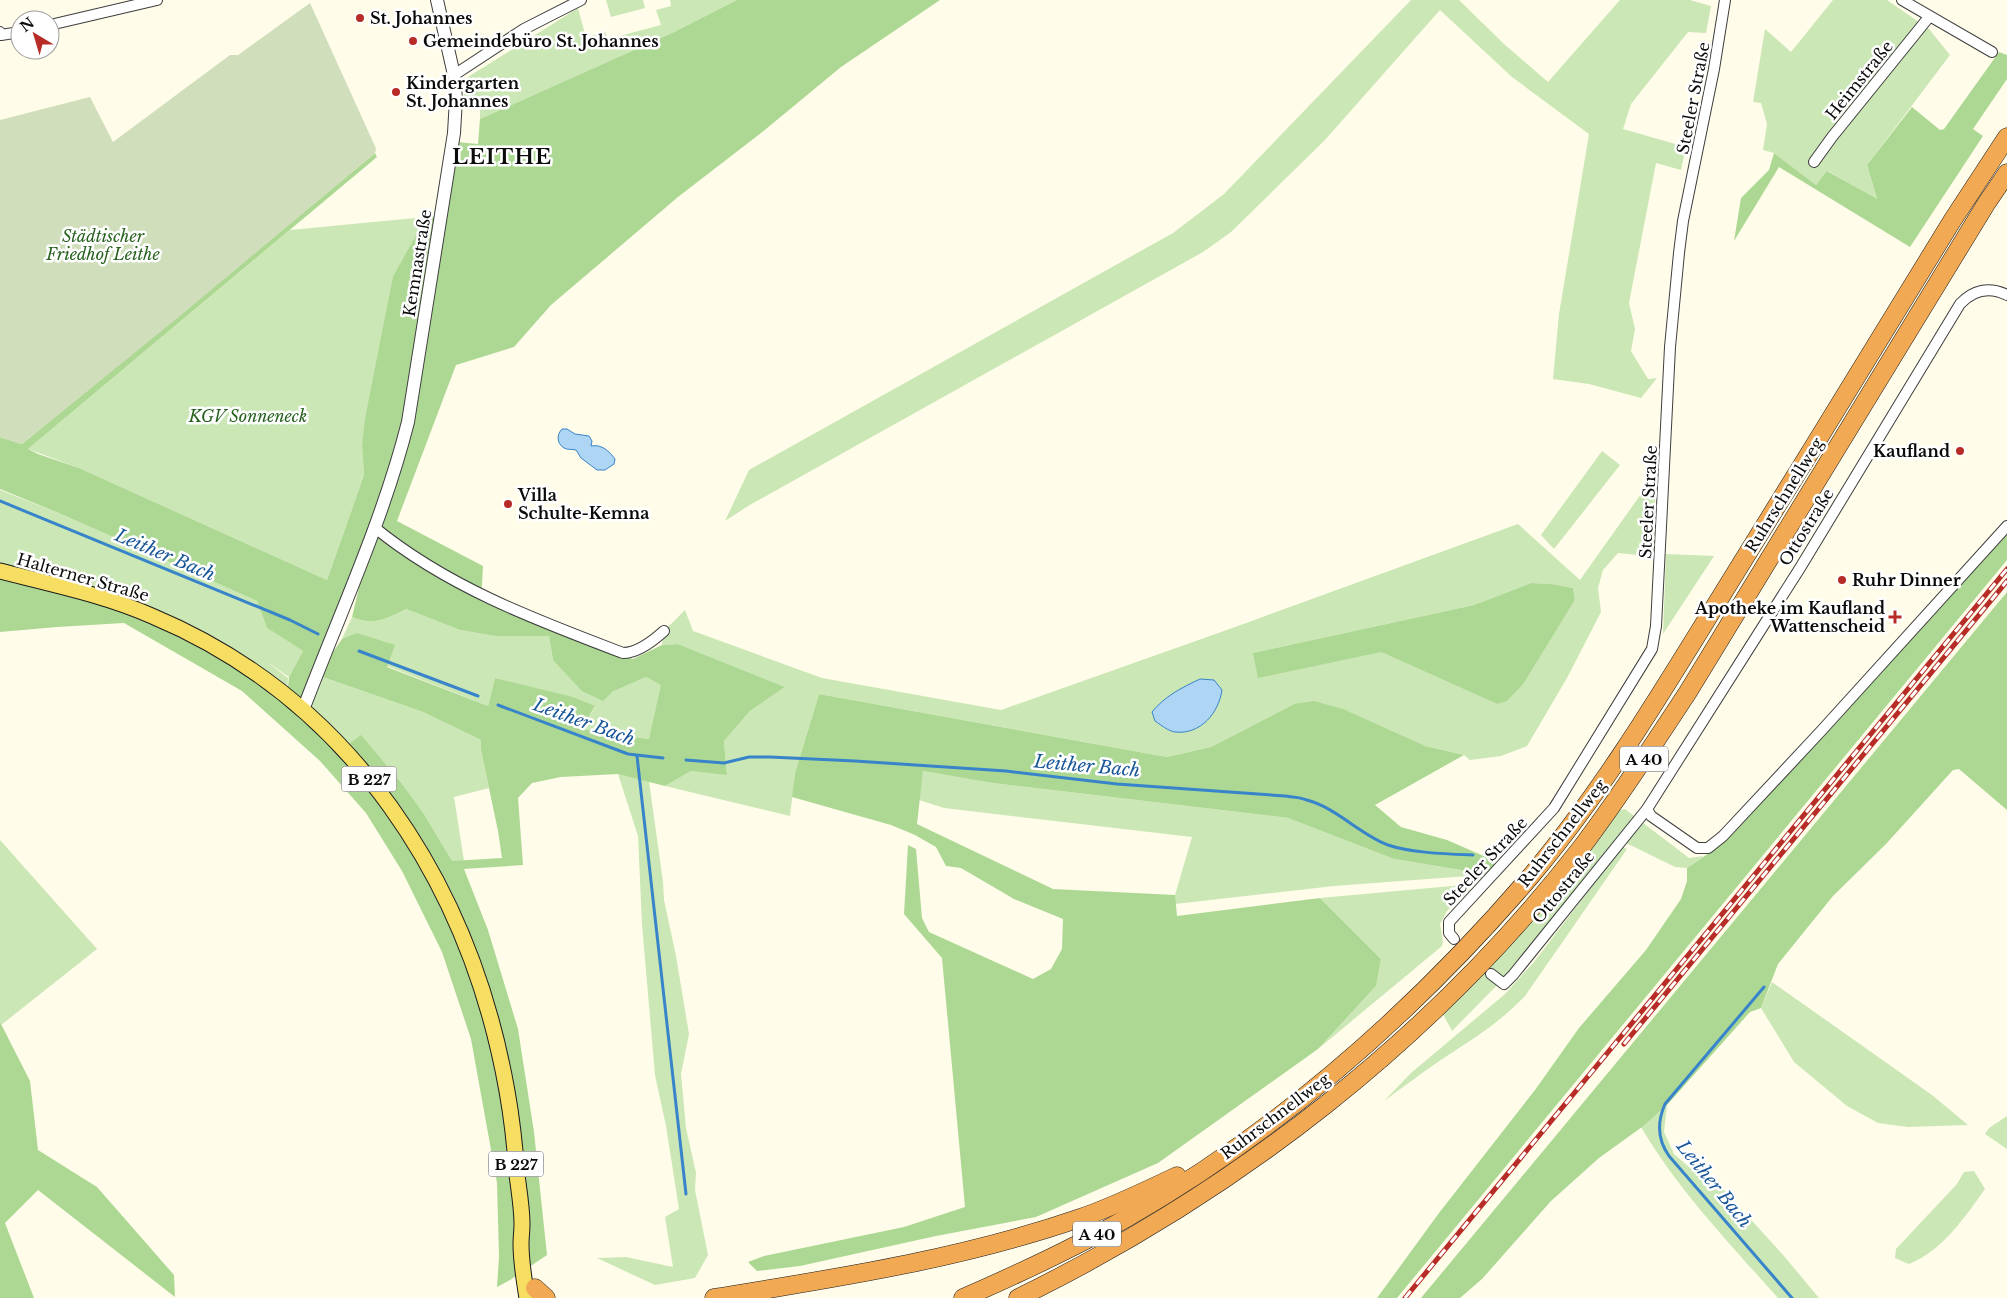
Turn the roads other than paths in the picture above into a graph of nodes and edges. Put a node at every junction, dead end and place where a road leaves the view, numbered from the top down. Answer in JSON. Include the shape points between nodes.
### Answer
{"nodes":[{"id":1,"x":157,"y":0,"type":"edge"},
{"id":2,"x":438,"y":0,"type":"edge"},
{"id":3,"x":581,"y":0,"type":"edge"},
{"id":4,"x":1725,"y":0,"type":"edge"},
{"id":5,"x":1902,"y":0,"type":"edge"},
{"id":6,"x":1929,"y":17,"type":"junction"},
{"id":7,"x":60,"y":23,"type":"edge"},
{"id":8,"x":1992,"y":52,"type":"dead end"},
{"id":9,"x":454,"y":75,"type":"junction"},
{"id":10,"x":2007,"y":137,"type":"edge"},
{"id":11,"x":1814,"y":162,"type":"dead end"},
{"id":12,"x":2007,"y":173,"type":"edge"},
{"id":13,"x":2007,"y":295,"type":"edge"},
{"id":14,"x":374,"y":527,"type":"junction"},
{"id":15,"x":2005,"y":533,"type":"edge"},
{"id":16,"x":0,"y":571,"type":"edge"},
{"id":17,"x":664,"y":631,"type":"dead end"},
{"id":18,"x":303,"y":710,"type":"junction"},
{"id":19,"x":1648,"y":809,"type":"junction"},
{"id":20,"x":1454,"y":939,"type":"dead end"},
{"id":21,"x":1491,"y":974,"type":"dead end"},
{"id":22,"x":1223,"y":1156,"type":"junction"},
{"id":23,"x":533,"y":1296,"type":"edge"},
{"id":24,"x":714,"y":1298,"type":"edge"},
{"id":25,"x":963,"y":1298,"type":"edge"},
{"id":26,"x":1018,"y":1298,"type":"edge"}],
"edges":[{"from":1,"to":7,"type":"street"},
{"from":2,"to":9,"type":"street","name":"Kemnastraße"},
{"from":3,"to":9,"type":"street","via":[[524,29]]},
{"from":4,"to":20,"type":"street","name":"Steeler Straße","via":[[1679,253],[1670,347],[1654,643],[1554,808],[1449,922],[1449,933]]},
{"from":5,"to":6,"type":"street"},
{"from":6,"to":8,"type":"street"},
{"from":6,"to":11,"type":"street","name":"Heimstraße"},
{"from":9,"to":14,"type":"street","name":"Kemnastraße","via":[[454,133],[414,387],[399,456]]},
{"from":10,"to":22,"type":"highway","name":"Ruhrschnellweg","number":"A 40","via":[[1643,722],[1564,834],[1531,876],[1393,1021],[1333,1073]]},
{"from":12,"to":26,"type":"highway","name":"Ruhrschnellweg","number":"A 40","via":[[1650,750],[1581,848],[1512,929],[1407,1034],[1344,1090],[1274,1145],[1137,1236]]},
{"from":13,"to":19,"type":"street","name":"Ottostraße","via":[[1984,289],[1960,304],[1800,568]]},
{"from":14,"to":17,"type":"street","via":[[422,562],[486,598],[623,653],[632,653]]},
{"from":14,"to":18,"type":"street","name":"Kemnastraße"},
{"from":15,"to":19,"type":"street","via":[[1723,836],[1708,848],[1697,848],[1651,816]]},
{"from":16,"to":18,"type":"main road","name":"Halterner Straße","number":"B 227","via":[[153,616],[250,669]]},
{"from":18,"to":23,"type":"main road","name":"Halterner Straße","number":"B 227","via":[[380,792],[424,855],[452,909],[472,959],[500,1056],[512,1123]]},
{"from":19,"to":21,"type":"street","name":"Ottostraße","via":[[1504,984]]},
{"from":22,"to":24,"type":"highway","via":[[1105,1209],[1050,1227],[891,1268]]},
{"from":22,"to":25,"type":"highway","name":"Ruhrschnellweg","number":"A 40","via":[[1159,1198],[1085,1240]]}]}
